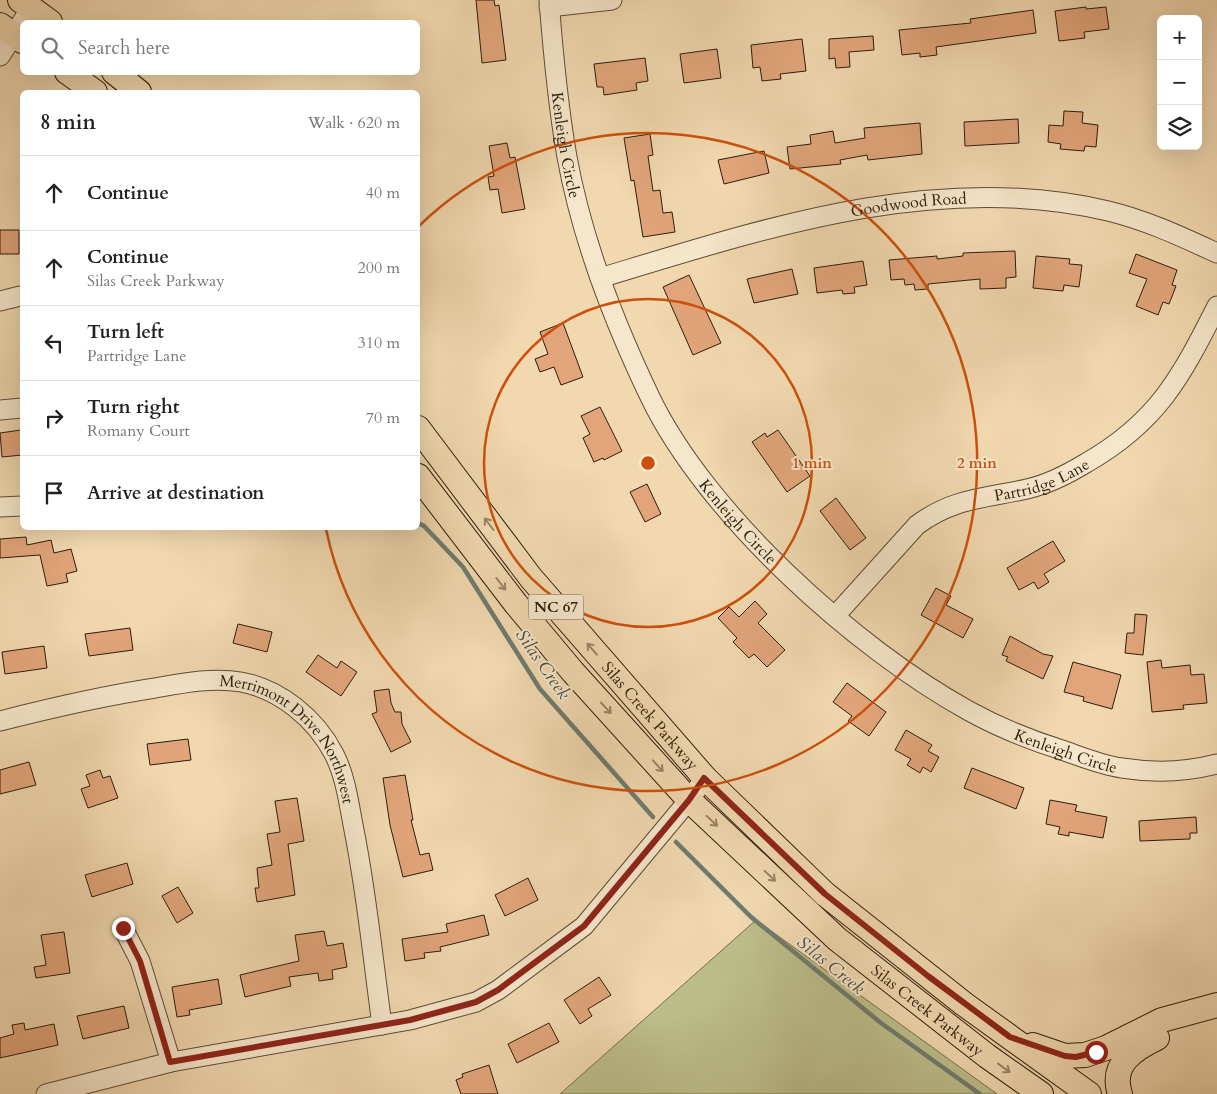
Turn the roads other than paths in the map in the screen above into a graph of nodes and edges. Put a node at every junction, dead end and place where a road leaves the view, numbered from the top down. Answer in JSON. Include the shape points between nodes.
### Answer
{"nodes":[{"id":1,"x":612,"y":0,"type":"edge"},
{"id":2,"x":549,"y":3,"type":"edge"},
{"id":3,"x":25,"y":4,"type":"edge"},
{"id":4,"x":47,"y":20,"type":"edge"},
{"id":5,"x":12,"y":33,"type":"edge"},
{"id":6,"x":0,"y":56,"type":"edge"},
{"id":7,"x":72,"y":75,"type":"edge"},
{"id":8,"x":118,"y":75,"type":"edge"},
{"id":9,"x":92,"y":90,"type":"edge"},
{"id":10,"x":136,"y":90,"type":"edge"},
{"id":11,"x":1217,"y":254,"type":"edge"},
{"id":12,"x":600,"y":278,"type":"junction"},
{"id":13,"x":20,"y":296,"type":"dead end"},
{"id":14,"x":0,"y":301,"type":"edge"},
{"id":15,"x":1217,"y":306,"type":"edge"},
{"id":16,"x":20,"y":408,"type":"edge"},
{"id":17,"x":0,"y":410,"type":"edge"},
{"id":18,"x":420,"y":431,"type":"edge"},
{"id":19,"x":420,"y":479,"type":"edge"},
{"id":20,"x":20,"y":506,"type":"edge"},
{"id":21,"x":0,"y":507,"type":"edge"},
{"id":22,"x":835,"y":616,"type":"junction"},
{"id":23,"x":0,"y":721,"type":"edge"},
{"id":24,"x":1217,"y":764,"type":"edge"},
{"id":25,"x":704,"y":778,"type":"junction"},
{"id":26,"x":689,"y":800,"type":"junction"},
{"id":27,"x":123,"y":928,"type":"dead end"},
{"id":28,"x":1217,"y":1005,"type":"edge"},
{"id":29,"x":1217,"y":1018,"type":"edge"},
{"id":30,"x":382,"y":1025,"type":"junction"},
{"id":31,"x":1010,"y":1037,"type":"junction"},
{"id":32,"x":170,"y":1062,"type":"junction"},
{"id":33,"x":46,"y":1094,"type":"edge"},
{"id":34,"x":1041,"y":1094,"type":"edge"},
{"id":35,"x":1088,"y":1094,"type":"edge"},
{"id":36,"x":1120,"y":1094,"type":"edge"}],
"edges":[{"from":1,"to":2,"type":"street"},
{"from":2,"to":12,"type":"street","name":"Kenleigh Circle","via":[[567,156],[576,199]]},
{"from":3,"to":4,"type":"main road"},
{"from":3,"to":5,"type":"street"},
{"from":5,"to":6,"type":"street"},
{"from":7,"to":9,"type":"main road"},
{"from":8,"to":10,"type":"main road"},
{"from":11,"to":12,"type":"street","name":"Goodwood Road","via":[[1139,220],[1082,205],[1029,198],[954,199],[829,214],[780,225]]},
{"from":12,"to":22,"type":"street","name":"Kenleigh Circle","via":[[651,400],[690,464],[772,558]]},
{"from":13,"to":14,"type":"street"},
{"from":15,"to":22,"type":"street","name":"Partridge Lane","via":[[1163,401],[1128,436],[1097,457],[1046,483],[966,500],[932,514],[918,525]]},
{"from":16,"to":17,"type":"street"},
{"from":25,"to":18,"type":"main road","name":"Silas Creek Parkway","number":"NC 67","one_way":true,"via":[[531,578]]},
{"from":19,"to":26,"type":"main road","name":"Silas Creek Parkway","number":"NC 67","one_way":true,"via":[[547,642]]},
{"from":20,"to":21,"type":"street"},
{"from":22,"to":24,"type":"street","name":"Kenleigh Circle","via":[[874,648],[944,696],[1042,744],[1120,768],[1170,771]]},
{"from":23,"to":30,"type":"street","name":"Merrimont Drive Northwest","via":[[134,691],[216,680],[259,686],[292,705],[323,737],[341,770],[359,855]]},
{"from":25,"to":26,"type":"street"},
{"from":25,"to":31,"type":"main road","name":"Silas Creek Parkway","number":"NC 67","via":[[825,894]]},
{"from":26,"to":30,"type":"street","via":[[612,894],[570,939],[476,1002]]},
{"from":26,"to":34,"type":"main road","name":"Silas Creek Parkway","number":"NC 67","one_way":true,"via":[[837,939]]},
{"from":27,"to":32,"type":"street","via":[[140,961]]},
{"from":28,"to":31,"type":"main road","via":[[1162,1020],[1085,1055],[1065,1056]]},
{"from":29,"to":36,"type":"main road","via":[[1179,1029],[1132,1052],[1122,1062],[1118,1074]]},
{"from":30,"to":32,"type":"street"},
{"from":31,"to":35,"type":"main road","name":"Silas Creek Parkway","number":"NC 67"},
{"from":32,"to":33,"type":"street"}]}
